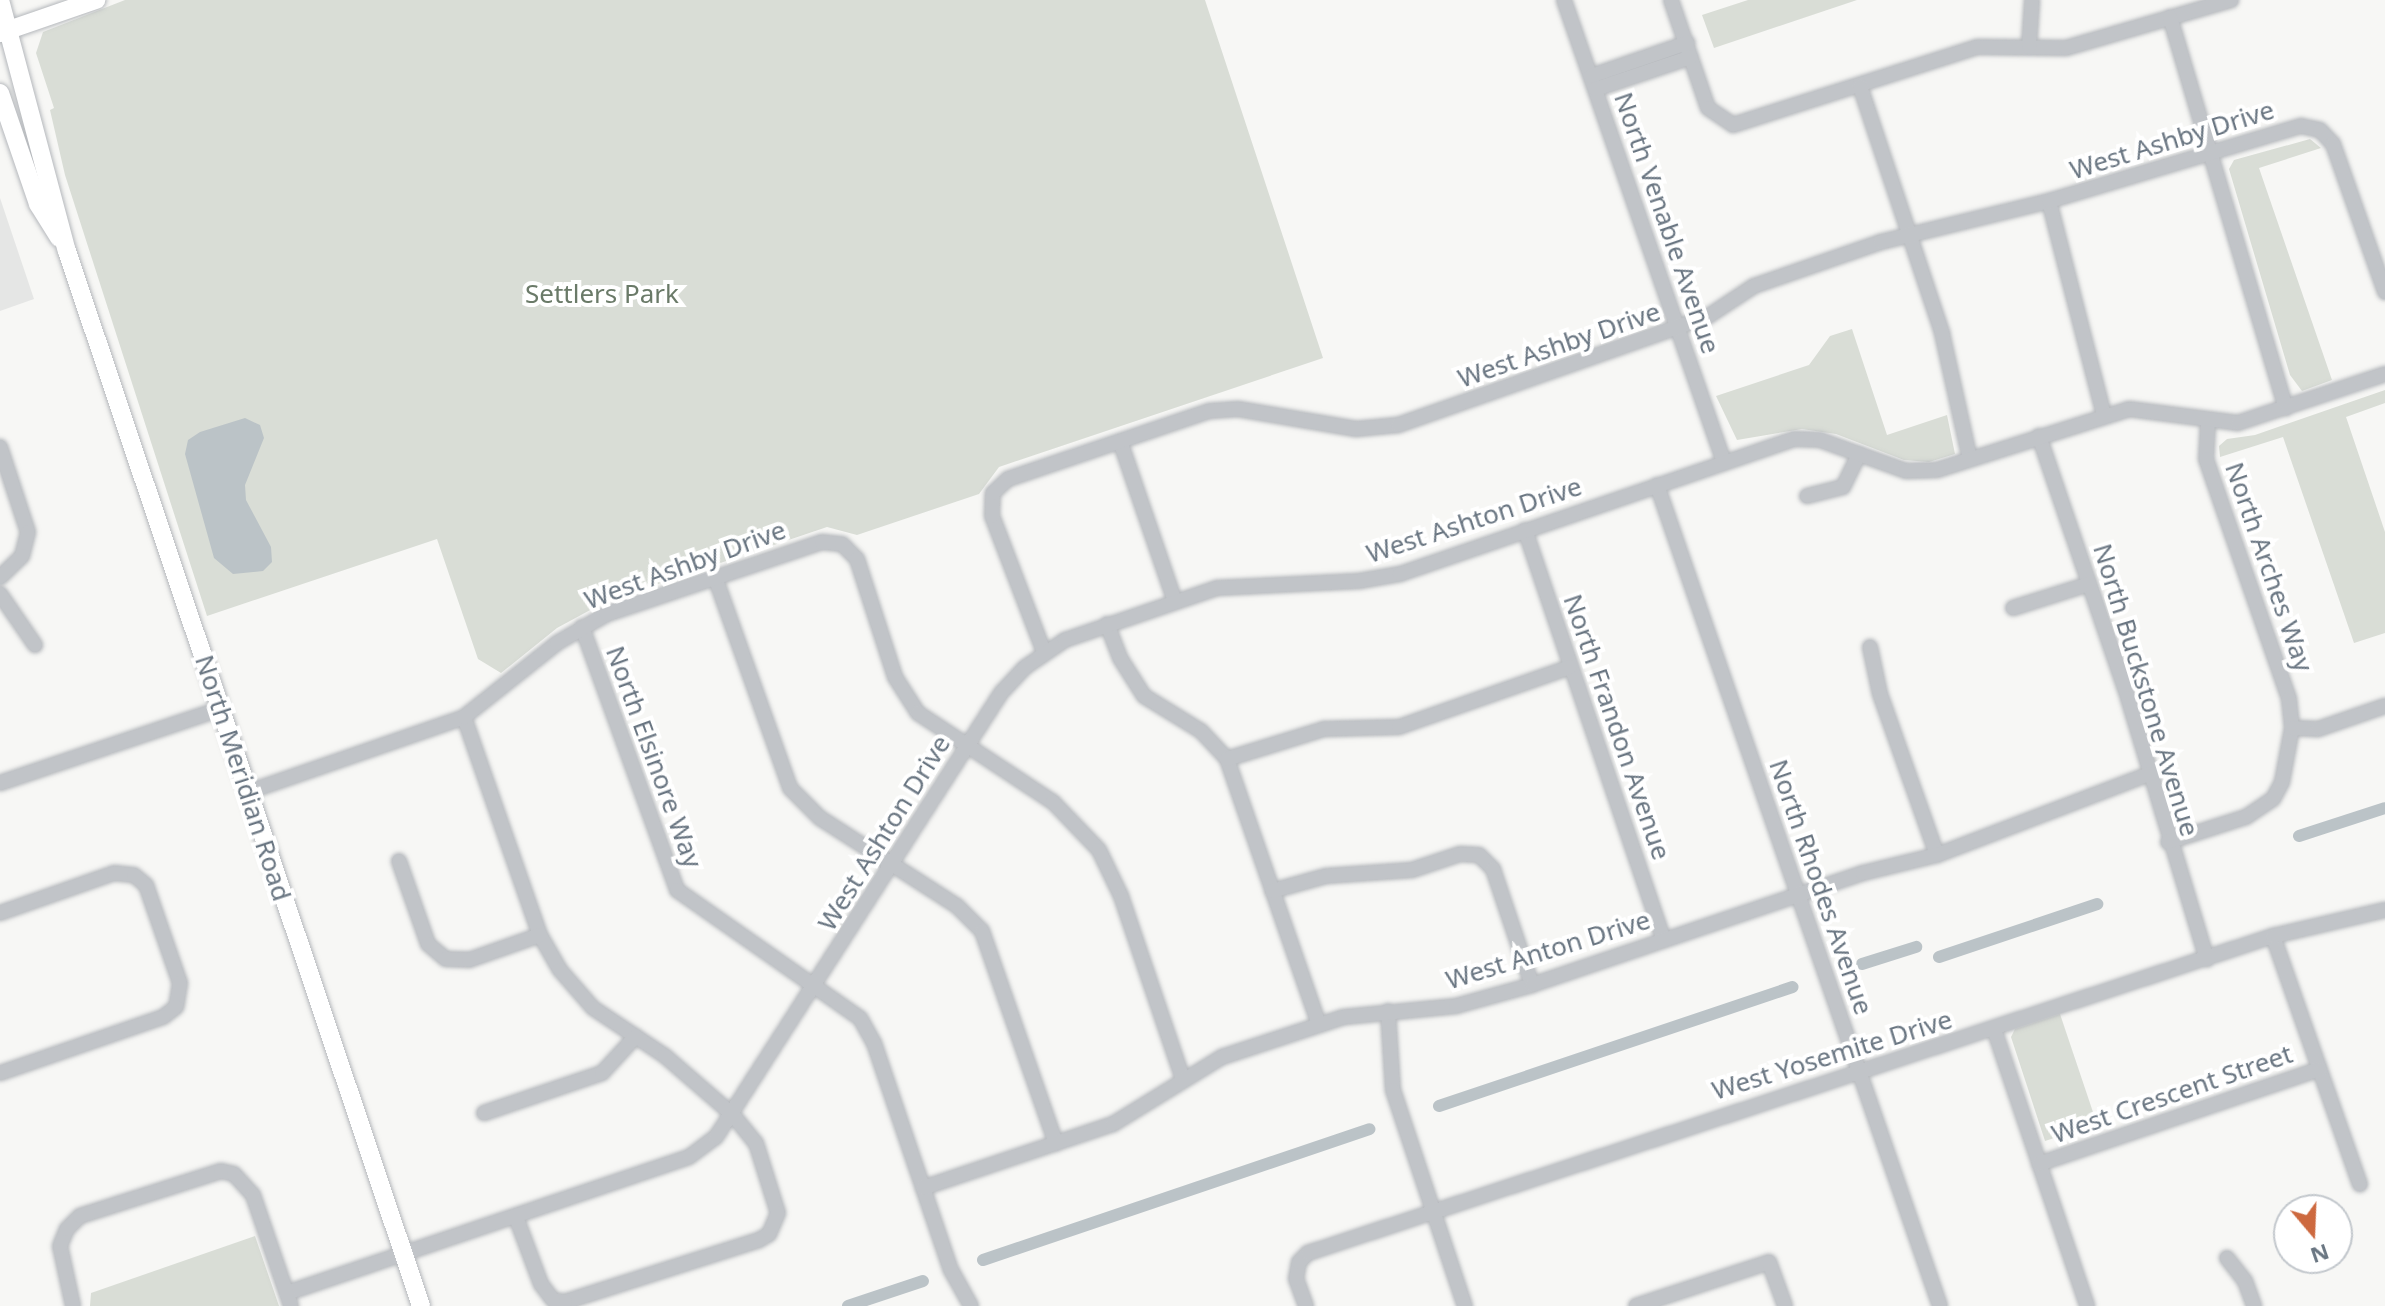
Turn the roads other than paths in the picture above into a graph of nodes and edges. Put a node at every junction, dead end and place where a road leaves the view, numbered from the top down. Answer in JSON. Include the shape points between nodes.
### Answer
{"nodes":[{"id":1,"x":96,"y":0,"type":"edge"},
{"id":2,"x":1564,"y":0,"type":"edge"},
{"id":3,"x":1671,"y":0,"type":"edge"},
{"id":4,"x":2032,"y":0,"type":"edge"},
{"id":5,"x":2231,"y":0,"type":"edge"},
{"id":6,"x":2,"y":1,"type":"edge"},
{"id":7,"x":2170,"y":17,"type":"junction"},
{"id":8,"x":4,"y":32,"type":"edge"},
{"id":9,"x":2029,"y":47,"type":"junction"},
{"id":10,"x":1689,"y":50,"type":"junction"},
{"id":11,"x":1593,"y":82,"type":"junction"},
{"id":12,"x":1860,"y":86,"type":"junction"},
{"id":13,"x":0,"y":93,"type":"edge"},
{"id":14,"x":2212,"y":153,"type":"junction"},
{"id":15,"x":2049,"y":201,"type":"junction"},
{"id":16,"x":1909,"y":234,"type":"junction"},
{"id":17,"x":67,"y":251,"type":"junction"},
{"id":18,"x":2385,"y":292,"type":"edge"},
{"id":19,"x":1677,"y":328,"type":"junction"},
{"id":20,"x":2385,"y":374,"type":"edge"},
{"id":21,"x":2286,"y":408,"type":"junction"},
{"id":22,"x":2104,"y":415,"type":"junction"},
{"id":23,"x":2208,"y":422,"type":"junction"},
{"id":24,"x":2039,"y":436,"type":"junction"},
{"id":25,"x":1120,"y":441,"type":"junction"},
{"id":26,"x":0,"y":447,"type":"edge"},
{"id":27,"x":1859,"y":454,"type":"junction"},
{"id":28,"x":1970,"y":459,"type":"junction"},
{"id":29,"x":1724,"y":461,"type":"junction"},
{"id":30,"x":1657,"y":485,"type":"junction"},
{"id":31,"x":1807,"y":496,"type":"dead end"},
{"id":32,"x":1525,"y":530,"type":"junction"},
{"id":33,"x":0,"y":577,"type":"edge"},
{"id":34,"x":715,"y":577,"type":"junction"},
{"id":35,"x":2089,"y":584,"type":"junction"},
{"id":36,"x":0,"y":594,"type":"edge"},
{"id":37,"x":1175,"y":602,"type":"junction"},
{"id":38,"x":2013,"y":608,"type":"dead end"},
{"id":39,"x":1107,"y":624,"type":"junction"},
{"id":40,"x":582,"y":627,"type":"junction"},
{"id":41,"x":35,"y":645,"type":"dead end"},
{"id":42,"x":1870,"y":647,"type":"dead end"},
{"id":43,"x":1044,"y":652,"type":"junction"},
{"id":44,"x":1570,"y":667,"type":"junction"},
{"id":45,"x":2385,"y":706,"type":"edge"},
{"id":46,"x":220,"y":709,"type":"junction"},
{"id":47,"x":464,"y":717,"type":"junction"},
{"id":48,"x":2292,"y":728,"type":"junction"},
{"id":49,"x":968,"y":746,"type":"junction"},
{"id":50,"x":1227,"y":759,"type":"junction"},
{"id":51,"x":2149,"y":774,"type":"junction"},
{"id":52,"x":0,"y":783,"type":"edge"},
{"id":53,"x":248,"y":792,"type":"junction"},
{"id":54,"x":2168,"y":842,"type":"junction"},
{"id":55,"x":1937,"y":855,"type":"junction"},
{"id":56,"x":399,"y":861,"type":"dead end"},
{"id":57,"x":892,"y":865,"type":"junction"},
{"id":58,"x":1272,"y":891,"type":"junction"},
{"id":59,"x":1798,"y":894,"type":"junction"},
{"id":60,"x":2385,"y":910,"type":"edge"},
{"id":61,"x":0,"y":913,"type":"edge"},
{"id":62,"x":540,"y":935,"type":"junction"},
{"id":63,"x":2273,"y":936,"type":"junction"},
{"id":64,"x":1664,"y":940,"type":"junction"},
{"id":65,"x":2207,"y":959,"type":"junction"},
{"id":66,"x":817,"y":985,"type":"junction"},
{"id":67,"x":1532,"y":985,"type":"junction"},
{"id":68,"x":1388,"y":1011,"type":"junction"},
{"id":69,"x":1319,"y":1024,"type":"junction"},
{"id":70,"x":1994,"y":1029,"type":"junction"},
{"id":71,"x":636,"y":1036,"type":"junction"},
{"id":72,"x":2319,"y":1069,"type":"junction"},
{"id":73,"x":0,"y":1073,"type":"edge"},
{"id":74,"x":1861,"y":1075,"type":"junction"},
{"id":75,"x":1183,"y":1079,"type":"junction"},
{"id":76,"x":484,"y":1113,"type":"dead end"},
{"id":77,"x":733,"y":1115,"type":"junction"},
{"id":78,"x":1056,"y":1143,"type":"junction"},
{"id":79,"x":2039,"y":1164,"type":"junction"},
{"id":80,"x":2360,"y":1184,"type":"dead end"},
{"id":81,"x":923,"y":1188,"type":"junction"},
{"id":82,"x":1434,"y":1208,"type":"junction"},
{"id":83,"x":516,"y":1217,"type":"junction"},
{"id":84,"x":404,"y":1254,"type":"junction"},
{"id":85,"x":2227,"y":1258,"type":"dead end"},
{"id":86,"x":289,"y":1300,"type":"edge"},
{"id":87,"x":73,"y":1306,"type":"edge"},
{"id":88,"x":421,"y":1306,"type":"edge"},
{"id":89,"x":971,"y":1306,"type":"edge"},
{"id":90,"x":1306,"y":1306,"type":"edge"},
{"id":91,"x":1465,"y":1306,"type":"edge"},
{"id":92,"x":1636,"y":1306,"type":"edge"},
{"id":93,"x":1785,"y":1306,"type":"edge"},
{"id":94,"x":1940,"y":1306,"type":"edge"},
{"id":95,"x":2087,"y":1306,"type":"edge"},
{"id":96,"x":2254,"y":1306,"type":"edge"}],
"edges":[{"from":1,"to":8,"type":"main road"},
{"from":2,"to":11,"type":"street","name":"North Venable Avenue"},
{"from":3,"to":10,"type":"street"},
{"from":4,"to":9,"type":"street"},
{"from":5,"to":7,"type":"street"},
{"from":6,"to":8,"type":"main road","name":"North Meridian Road"},
{"from":7,"to":9,"type":"street","via":[[2066,48]]},
{"from":7,"to":14,"type":"street"},
{"from":8,"to":17,"type":"main road","name":"North Meridian Road"},
{"from":9,"to":12,"type":"street","via":[[1977,47]]},
{"from":10,"to":11,"type":"street"},
{"from":10,"to":12,"type":"street","via":[[1708,108],[1722,122],[1745,125]]},
{"from":11,"to":19,"type":"street","name":"North Venable Avenue"},
{"from":12,"to":16,"type":"street"},
{"from":13,"to":17,"type":"main road","name":"North Meridian Road","via":[[38,204]]},
{"from":14,"to":15,"type":"street","name":"West Ashby Drive"},
{"from":14,"to":18,"type":"street","name":"West Ashby Drive","via":[[2301,126],[2320,130],[2333,144]]},
{"from":14,"to":21,"type":"street"},
{"from":15,"to":16,"type":"street","name":"West Ashby Drive"},
{"from":15,"to":22,"type":"street"},
{"from":16,"to":19,"type":"street","name":"West Ashby Drive","via":[[1754,286],[1718,312]]},
{"from":16,"to":28,"type":"street","via":[[1942,333]]},
{"from":17,"to":46,"type":"main road","name":"North Meridian Road"},
{"from":19,"to":25,"type":"street","name":"West Ashby Drive","via":[[1398,425],[1356,429],[1224,408]]},
{"from":19,"to":29,"type":"street","name":"North Venable Avenue"},
{"from":20,"to":21,"type":"street","name":"West Ashton Drive"},
{"from":21,"to":23,"type":"street","name":"West Ashton Drive","via":[[2238,423]]},
{"from":22,"to":23,"type":"street","name":"West Ashton Drive","via":[[2129,409]]},
{"from":22,"to":24,"type":"street","name":"West Ashton Drive"},
{"from":23,"to":48,"type":"street","name":"North Arches Way","via":[[2206,459],[2289,699]]},
{"from":24,"to":28,"type":"street","name":"West Ashton Drive"},
{"from":24,"to":35,"type":"street","name":"North Buckstone Avenue"},
{"from":25,"to":37,"type":"street"},
{"from":25,"to":43,"type":"street","name":"West Ashby Drive","via":[[1008,479],[993,493],[992,516]]},
{"from":26,"to":33,"type":"street","via":[[28,532],[22,556]]},
{"from":27,"to":28,"type":"street","name":"West Ashton Drive","via":[[1922,472]]},
{"from":27,"to":29,"type":"street","name":"West Ashton Drive","via":[[1820,440],[1795,439]]},
{"from":27,"to":31,"type":"street","via":[[1843,487]]},
{"from":29,"to":30,"type":"street","name":"West Ashton Drive"},
{"from":30,"to":32,"type":"street","name":"West Ashton Drive"},
{"from":30,"to":59,"type":"street","name":"North Rhodes Avenue"},
{"from":32,"to":37,"type":"street","name":"West Ashton Drive","via":[[1379,579],[1217,588]]},
{"from":32,"to":44,"type":"street","name":"North Frandon Avenue"},
{"from":34,"to":40,"type":"street","name":"West Ashby Drive"},
{"from":34,"to":49,"type":"street","name":"West Ashby Drive","via":[[822,542],[843,545],[857,559],[904,696],[918,713]]},
{"from":34,"to":57,"type":"street","via":[[790,788],[820,818]]},
{"from":35,"to":38,"type":"street"},
{"from":35,"to":51,"type":"street","name":"North Buckstone Avenue"},
{"from":36,"to":41,"type":"street"},
{"from":37,"to":39,"type":"street","name":"West Ashton Drive"},
{"from":39,"to":43,"type":"street","name":"West Ashton Drive"},
{"from":39,"to":50,"type":"street","via":[[1144,696],[1201,731]]},
{"from":40,"to":47,"type":"street","name":"West Ashby Drive"},
{"from":40,"to":66,"type":"street","name":"North Elsinore Way","via":[[677,890],[696,908]]},
{"from":42,"to":55,"type":"street","via":[[1880,694]]},
{"from":43,"to":49,"type":"street","name":"West Ashton Drive","via":[[1001,693]]},
{"from":44,"to":50,"type":"street","via":[[1399,727],[1324,729]]},
{"from":44,"to":64,"type":"street","name":"North Frandon Avenue"},
{"from":45,"to":48,"type":"street","via":[[2318,729]]},
{"from":46,"to":52,"type":"street"},
{"from":46,"to":53,"type":"main road","name":"North Meridian Road"},
{"from":47,"to":53,"type":"street","name":"West Ashby Drive"},
{"from":47,"to":62,"type":"street"},
{"from":48,"to":54,"type":"street","via":[[2282,782],[2273,799],[2246,817]]},
{"from":49,"to":57,"type":"street","name":"West Ashton Drive"},
{"from":49,"to":75,"type":"street","via":[[1053,802],[1099,850],[1121,896]]},
{"from":50,"to":58,"type":"street"},
{"from":51,"to":54,"type":"street","name":"North Buckstone Avenue"},
{"from":51,"to":55,"type":"street","name":"West Anton Drive"},
{"from":53,"to":84,"type":"main road","name":"North Meridian Road"},
{"from":54,"to":65,"type":"street","name":"North Buckstone Avenue"},
{"from":55,"to":59,"type":"street","name":"West Anton Drive"},
{"from":56,"to":62,"type":"street","via":[[428,944],[446,959],[469,960]]},
{"from":57,"to":66,"type":"street","name":"West Ashton Drive"},
{"from":57,"to":78,"type":"street","via":[[957,906],[982,931]]},
{"from":58,"to":67,"type":"street","via":[[1326,876],[1412,870],[1460,854],[1479,855],[1493,869]]},
{"from":58,"to":69,"type":"street"},
{"from":59,"to":64,"type":"street","name":"West Anton Drive"},
{"from":59,"to":74,"type":"street","name":"North Rhodes Avenue"},
{"from":60,"to":63,"type":"street","name":"West Yosemite Drive"},
{"from":61,"to":73,"type":"street","via":[[114,873],[134,875],[146,885],[180,983],[176,1007],[163,1017]]},
{"from":62,"to":71,"type":"street","via":[[578,994]]},
{"from":63,"to":65,"type":"street","name":"West Yosemite Drive"},
{"from":63,"to":72,"type":"street"},
{"from":64,"to":67,"type":"street","name":"West Anton Drive"},
{"from":65,"to":70,"type":"street","name":"West Yosemite Drive"},
{"from":66,"to":77,"type":"street","name":"West Ashton Drive"},
{"from":66,"to":81,"type":"street","name":"North Elsinore Way","via":[[846,1003],[868,1029]]},
{"from":67,"to":68,"type":"street","name":"West Anton Drive","via":[[1456,1006]]},
{"from":68,"to":69,"type":"street","name":"West Anton Drive"},
{"from":68,"to":82,"type":"street","via":[[1393,1090]]},
{"from":69,"to":75,"type":"street","name":"West Anton Drive","via":[[1222,1057]]},
{"from":70,"to":74,"type":"street","name":"West Yosemite Drive"},
{"from":70,"to":79,"type":"street"},
{"from":71,"to":76,"type":"street","via":[[602,1073]]},
{"from":71,"to":77,"type":"street"},
{"from":72,"to":79,"type":"street","name":"West Crescent Street"},
{"from":72,"to":80,"type":"street"},
{"from":74,"to":82,"type":"street","name":"West Yosemite Drive","via":[[1799,1090]]},
{"from":74,"to":94,"type":"street","name":"North Rhodes Avenue"},
{"from":75,"to":78,"type":"street","name":"West Anton Drive","via":[[1126,1117]]},
{"from":77,"to":83,"type":"street","name":"West Ashton Drive","via":[[716,1137],[689,1157]]},
{"from":77,"to":83,"type":"street","via":[[756,1143],[777,1202],[775,1225],[745,1245],[577,1301],[553,1300],[541,1284]]},
{"from":78,"to":81,"type":"street","name":"West Anton Drive"},
{"from":79,"to":95,"type":"street"},
{"from":81,"to":89,"type":"street","name":"North Elsinore Way","via":[[951,1270]]},
{"from":82,"to":90,"type":"street","name":"West Yosemite Drive","via":[[1308,1253],[1299,1262],[1296,1279]]},
{"from":82,"to":91,"type":"street"},
{"from":83,"to":84,"type":"street","name":"West Ashton Drive"},
{"from":84,"to":86,"type":"street","name":"West Ashton Drive"},
{"from":84,"to":88,"type":"main road","name":"North Meridian Road"},
{"from":85,"to":96,"type":"street"},
{"from":86,"to":87,"type":"street","via":[[253,1195],[234,1174],[207,1172],[80,1216],[60,1246]]},
{"from":92,"to":93,"type":"street","via":[[1769,1262]]}]}
